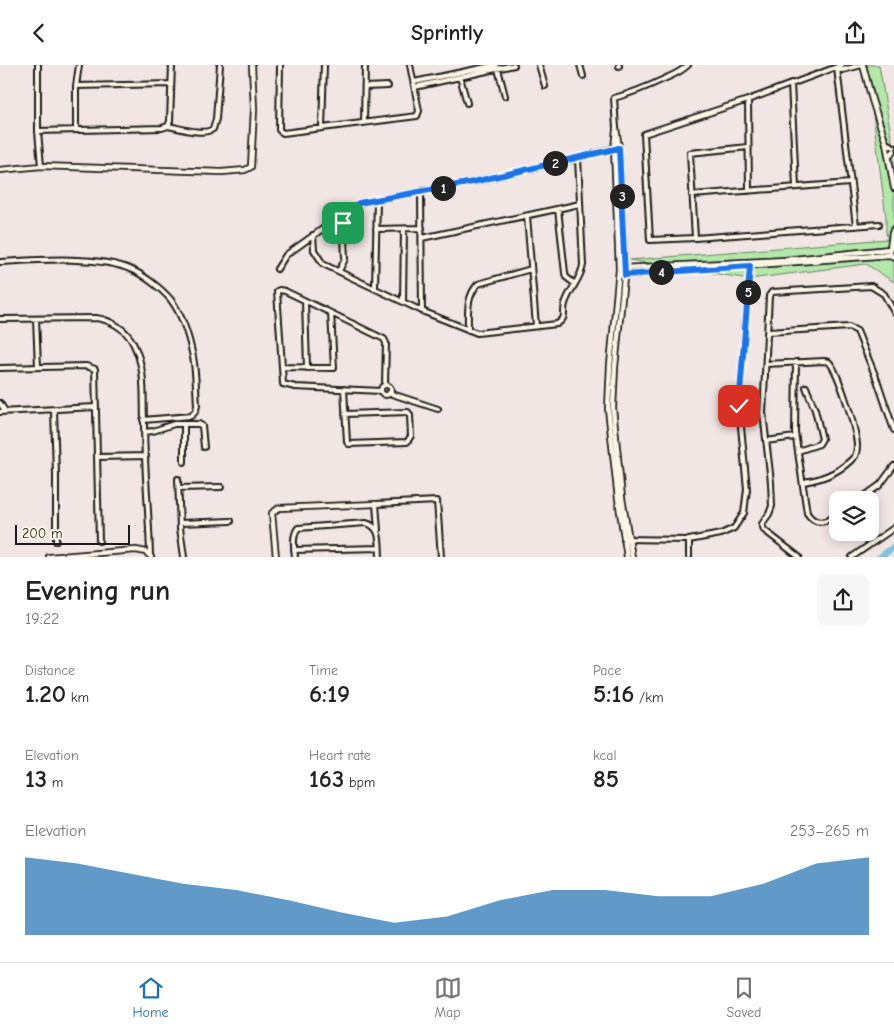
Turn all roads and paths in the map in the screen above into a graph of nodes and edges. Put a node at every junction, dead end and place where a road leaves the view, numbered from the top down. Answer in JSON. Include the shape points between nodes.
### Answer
{"nodes":[{"id":1,"x":38,"y":65,"type":"edge"},
{"id":2,"x":79,"y":65,"type":"edge"},
{"id":3,"x":172,"y":65,"type":"edge"},
{"id":4,"x":220,"y":65,"type":"edge"},
{"id":5,"x":252,"y":65,"type":"edge"},
{"id":6,"x":280,"y":65,"type":"edge"},
{"id":7,"x":324,"y":65,"type":"edge"},
{"id":8,"x":365,"y":65,"type":"edge"},
{"id":9,"x":410,"y":65,"type":"edge"},
{"id":10,"x":514,"y":65,"type":"edge"},
{"id":11,"x":539,"y":65,"type":"edge"},
{"id":12,"x":580,"y":65,"type":"edge"},
{"id":13,"x":688,"y":65,"type":"edge"},
{"id":14,"x":842,"y":65,"type":"edge"},
{"id":15,"x":863,"y":65,"type":"edge"},
{"id":16,"x":490,"y":67,"type":"edge"},
{"id":17,"x":497,"y":67,"type":"edge"},
{"id":18,"x":837,"y":68,"type":"junction"},
{"id":19,"x":583,"y":75,"type":"dead end"},
{"id":20,"x":460,"y":77,"type":"junction"},
{"id":21,"x":791,"y":83,"type":"junction"},
{"id":22,"x":414,"y":84,"type":"junction"},
{"id":23,"x":171,"y":85,"type":"junction"},
{"id":24,"x":76,"y":86,"type":"junction"},
{"id":25,"x":388,"y":86,"type":"dead end"},
{"id":26,"x":545,"y":86,"type":"dead end"},
{"id":27,"x":365,"y":87,"type":"junction"},
{"id":28,"x":505,"y":96,"type":"dead end"},
{"id":29,"x":748,"y":100,"type":"junction"},
{"id":30,"x":467,"y":103,"type":"dead end"},
{"id":31,"x":364,"y":123,"type":"junction"},
{"id":32,"x":168,"y":126,"type":"junction"},
{"id":33,"x":322,"y":128,"type":"junction"},
{"id":34,"x":616,"y":128,"type":"joint"},
{"id":35,"x":76,"y":130,"type":"junction"},
{"id":36,"x":38,"y":131,"type":"junction"},
{"id":37,"x":886,"y":143,"type":"junction"},
{"id":38,"x":748,"y":147,"type":"junction"},
{"id":39,"x":894,"y":147,"type":"edge"},
{"id":40,"x":617,"y":148,"type":"junction"},
{"id":41,"x":894,"y":151,"type":"edge"},
{"id":42,"x":889,"y":157,"type":"junction"},
{"id":43,"x":578,"y":158,"type":"junction"},
{"id":44,"x":41,"y":166,"type":"junction"},
{"id":45,"x":0,"y":170,"type":"edge"},
{"id":46,"x":850,"y":183,"type":"junction"},
{"id":47,"x":796,"y":187,"type":"junction"},
{"id":48,"x":894,"y":188,"type":"edge"},
{"id":49,"x":421,"y":191,"type":"junction"},
{"id":50,"x":749,"y":191,"type":"junction"},
{"id":51,"x":692,"y":195,"type":"junction"},
{"id":52,"x":377,"y":200,"type":"junction"},
{"id":53,"x":580,"y":204,"type":"junction"},
{"id":54,"x":558,"y":209,"type":"junction"},
{"id":55,"x":343,"y":213,"type":"junction"},
{"id":56,"x":527,"y":216,"type":"junction"},
{"id":57,"x":879,"y":224,"type":"dead end"},
{"id":58,"x":856,"y":226,"type":"junction"},
{"id":59,"x":422,"y":228,"type":"junction"},
{"id":60,"x":376,"y":229,"type":"junction"},
{"id":61,"x":404,"y":229,"type":"junction"},
{"id":62,"x":894,"y":229,"type":"edge"},
{"id":63,"x":313,"y":235,"type":"junction"},
{"id":64,"x":422,"y":238,"type":"junction"},
{"id":65,"x":695,"y":238,"type":"junction"},
{"id":66,"x":891,"y":251,"type":"edge"},
{"id":67,"x":0,"y":262,"type":"edge"},
{"id":68,"x":750,"y":266,"type":"junction"},
{"id":69,"x":625,"y":268,"type":"junction"},
{"id":70,"x":277,"y":269,"type":"dead end"},
{"id":71,"x":532,"y":269,"type":"junction"},
{"id":72,"x":619,"y":269,"type":"junction"},
{"id":73,"x":339,"y":271,"type":"junction"},
{"id":74,"x":619,"y":275,"type":"junction"},
{"id":75,"x":625,"y":275,"type":"junction"},
{"id":76,"x":575,"y":284,"type":"junction"},
{"id":77,"x":376,"y":288,"type":"junction"},
{"id":78,"x":305,"y":301,"type":"junction"},
{"id":79,"x":403,"y":301,"type":"junction"},
{"id":80,"x":422,"y":311,"type":"junction"},
{"id":81,"x":894,"y":312,"type":"edge"},
{"id":82,"x":331,"y":313,"type":"junction"},
{"id":83,"x":0,"y":319,"type":"edge"},
{"id":84,"x":36,"y":319,"type":"junction"},
{"id":85,"x":536,"y":327,"type":"junction"},
{"id":86,"x":468,"y":330,"type":"junction"},
{"id":87,"x":768,"y":332,"type":"junction"},
{"id":88,"x":796,"y":362,"type":"junction"},
{"id":89,"x":766,"y":364,"type":"junction"},
{"id":90,"x":38,"y":367,"type":"junction"},
{"id":91,"x":282,"y":367,"type":"junction"},
{"id":92,"x":306,"y":368,"type":"junction"},
{"id":93,"x":0,"y":369,"type":"edge"},
{"id":94,"x":385,"y":385,"type":"junction"},
{"id":95,"x":806,"y":387,"type":"dead end"},
{"id":96,"x":344,"y":389,"type":"junction"},
{"id":97,"x":381,"y":391,"type":"junction"},
{"id":98,"x":389,"y":393,"type":"junction"},
{"id":99,"x":0,"y":403,"type":"edge"},
{"id":100,"x":95,"y":407,"type":"junction"},
{"id":101,"x":54,"y":409,"type":"junction"},
{"id":102,"x":438,"y":409,"type":"dead end"},
{"id":103,"x":2,"y":411,"type":"edge"},
{"id":104,"x":345,"y":414,"type":"junction"},
{"id":105,"x":144,"y":420,"type":"junction"},
{"id":106,"x":184,"y":424,"type":"junction"},
{"id":107,"x":894,"y":430,"type":"edge"},
{"id":108,"x":144,"y":432,"type":"junction"},
{"id":109,"x":795,"y":437,"type":"junction"},
{"id":110,"x":766,"y":441,"type":"junction"},
{"id":111,"x":204,"y":447,"type":"dead end"},
{"id":112,"x":798,"y":451,"type":"junction"},
{"id":113,"x":97,"y":457,"type":"junction"},
{"id":114,"x":146,"y":457,"type":"junction"},
{"id":115,"x":184,"y":462,"type":"dead end"},
{"id":116,"x":894,"y":466,"type":"edge"},
{"id":117,"x":178,"y":479,"type":"dead end"},
{"id":118,"x":804,"y":482,"type":"junction"},
{"id":119,"x":221,"y":487,"type":"dead end"},
{"id":120,"x":178,"y":488,"type":"junction"},
{"id":121,"x":871,"y":491,"type":"edge"},
{"id":122,"x":376,"y":503,"type":"junction"},
{"id":123,"x":829,"y":519,"type":"edge"},
{"id":124,"x":232,"y":521,"type":"dead end"},
{"id":125,"x":180,"y":523,"type":"junction"},
{"id":126,"x":894,"y":528,"type":"edge"},
{"id":127,"x":378,"y":530,"type":"junction"},
{"id":128,"x":626,"y":539,"type":"junction"},
{"id":129,"x":689,"y":540,"type":"junction"},
{"id":130,"x":56,"y":541,"type":"dead end"},
{"id":131,"x":99,"y":541,"type":"dead end"},
{"id":132,"x":379,"y":548,"type":"junction"},
{"id":133,"x":294,"y":551,"type":"junction"},
{"id":134,"x":151,"y":556,"type":"edge"},
{"id":135,"x":49,"y":557,"type":"edge"},
{"id":136,"x":184,"y":557,"type":"edge"},
{"id":137,"x":276,"y":557,"type":"edge"},
{"id":138,"x":295,"y":557,"type":"edge"},
{"id":139,"x":380,"y":557,"type":"edge"},
{"id":140,"x":441,"y":557,"type":"edge"},
{"id":141,"x":627,"y":557,"type":"edge"},
{"id":142,"x":632,"y":557,"type":"edge"},
{"id":143,"x":690,"y":557,"type":"edge"},
{"id":144,"x":799,"y":557,"type":"edge"},
{"id":145,"x":852,"y":557,"type":"edge"}],
"edges":[{"from":1,"to":36,"type":"street"},
{"from":2,"to":24,"type":"street"},
{"from":3,"to":23,"type":"street"},
{"from":4,"to":32,"type":"street","via":[[214,129],[202,131]]},
{"from":5,"to":44,"type":"street","via":[[251,167],[245,170]]},
{"from":6,"to":33,"type":"street","via":[[278,130],[283,133]]},
{"from":7,"to":33,"type":"street"},
{"from":8,"to":27,"type":"street"},
{"from":9,"to":22,"type":"street"},
{"from":10,"to":17,"type":"street"},
{"from":11,"to":26,"type":"street"},
{"from":12,"to":19,"type":"street"},
{"from":13,"to":34,"type":"street","via":[[651,86],[614,98]]},
{"from":14,"to":18,"type":"street"},
{"from":15,"to":18,"type":"street","via":[[843,70]]},
{"from":15,"to":37,"type":"street"},
{"from":16,"to":17,"type":"street"},
{"from":16,"to":20,"type":"street"},
{"from":16,"to":22,"type":"street"},
{"from":17,"to":28,"type":"street"},
{"from":18,"to":21,"type":"street"},
{"from":18,"to":46,"type":"street"},
{"from":20,"to":22,"type":"street"},
{"from":20,"to":30,"type":"street"},
{"from":21,"to":29,"type":"street"},
{"from":21,"to":47,"type":"street"},
{"from":22,"to":31,"type":"street","via":[[417,115]]},
{"from":23,"to":24,"type":"street"},
{"from":23,"to":32,"type":"street"},
{"from":24,"to":35,"type":"street"},
{"from":25,"to":27,"type":"street"},
{"from":27,"to":31,"type":"street"},
{"from":29,"to":38,"type":"street"},
{"from":29,"to":65,"type":"street","via":[[644,134],[650,240]]},
{"from":31,"to":33,"type":"street"},
{"from":32,"to":35,"type":"street"},
{"from":34,"to":40,"type":"street"},
{"from":35,"to":36,"type":"street"},
{"from":36,"to":44,"type":"street"},
{"from":37,"to":39,"type":"street"},
{"from":37,"to":42,"type":"street"},
{"from":38,"to":50,"type":"street"},
{"from":38,"to":51,"type":"street","via":[[690,153]]},
{"from":40,"to":43,"type":"street"},
{"from":40,"to":69,"type":"street"},
{"from":40,"to":72,"type":"street"},
{"from":41,"to":42,"type":"street"},
{"from":42,"to":48,"type":"street"},
{"from":43,"to":49,"type":"street"},
{"from":43,"to":53,"type":"street"},
{"from":44,"to":45,"type":"street"},
{"from":46,"to":47,"type":"street"},
{"from":46,"to":58,"type":"street"},
{"from":47,"to":50,"type":"street"},
{"from":49,"to":52,"type":"street"},
{"from":49,"to":59,"type":"street"},
{"from":50,"to":51,"type":"street"},
{"from":51,"to":65,"type":"street"},
{"from":52,"to":55,"type":"street","via":[[359,203]]},
{"from":52,"to":60,"type":"street"},
{"from":53,"to":54,"type":"street"},
{"from":53,"to":76,"type":"street","via":[[583,265]]},
{"from":54,"to":56,"type":"street"},
{"from":54,"to":76,"type":"street","via":[[565,273]]},
{"from":55,"to":63,"type":"street"},
{"from":55,"to":73,"type":"street","via":[[345,259]]},
{"from":56,"to":64,"type":"street"},
{"from":56,"to":71,"type":"street"},
{"from":57,"to":58,"type":"street"},
{"from":58,"to":65,"type":"street"},
{"from":59,"to":61,"type":"street"},
{"from":59,"to":64,"type":"street"},
{"from":60,"to":61,"type":"street"},
{"from":60,"to":77,"type":"street"},
{"from":61,"to":79,"type":"street"},
{"from":62,"to":66,"type":"street"},
{"from":63,"to":70,"type":"street","via":[[286,255]]},
{"from":63,"to":73,"type":"street","via":[[314,250],[323,264]]},
{"from":64,"to":80,"type":"street"},
{"from":66,"to":68,"type":"street"},
{"from":66,"to":69,"type":"street"},
{"from":67,"to":105,"type":"street","via":[[70,260],[116,265],[132,270],[171,300],[183,322],[194,358],[197,406],[191,416]]},
{"from":68,"to":75,"type":"street"},
{"from":68,"to":129,"type":"street","via":[[739,406],[747,489],[744,513],[728,532]]},
{"from":69,"to":72,"type":"street"},
{"from":69,"to":75,"type":"street"},
{"from":71,"to":85,"type":"street"},
{"from":71,"to":86,"type":"street","via":[[478,283],[468,304]]},
{"from":72,"to":74,"type":"street"},
{"from":73,"to":77,"type":"street"},
{"from":74,"to":75,"type":"street"},
{"from":74,"to":128,"type":"street","via":[[608,408]]},
{"from":75,"to":128,"type":"street","via":[[613,408]]},
{"from":76,"to":85,"type":"street","via":[[566,301],[563,320]]},
{"from":77,"to":79,"type":"street"},
{"from":78,"to":82,"type":"street"},
{"from":78,"to":91,"type":"street","via":[[285,291],[277,291]]},
{"from":78,"to":92,"type":"street"},
{"from":79,"to":80,"type":"street"},
{"from":80,"to":86,"type":"street"},
{"from":81,"to":87,"type":"street","via":[[884,294],[871,286],[772,292]]},
{"from":82,"to":92,"type":"street","via":[[334,369]]},
{"from":82,"to":94,"type":"street","via":[[384,339]]},
{"from":83,"to":84,"type":"street"},
{"from":84,"to":90,"type":"street"},
{"from":84,"to":105,"type":"street","via":[[96,318],[125,332],[136,349],[142,369]]},
{"from":85,"to":86,"type":"street","via":[[477,333]]},
{"from":87,"to":89,"type":"street"},
{"from":87,"to":107,"type":"street","via":[[854,329],[877,380]]},
{"from":88,"to":89,"type":"street"},
{"from":88,"to":109,"type":"street"},
{"from":88,"to":118,"type":"street","via":[[826,361],[832,365],[857,446],[855,456],[840,469],[826,477]]},
{"from":89,"to":110,"type":"street","via":[[763,413]]},
{"from":90,"to":93,"type":"street"},
{"from":90,"to":100,"type":"street","via":[[86,366],[95,369]]},
{"from":91,"to":92,"type":"street"},
{"from":91,"to":96,"type":"street","via":[[283,384]]},
{"from":94,"to":97,"type":"street"},
{"from":94,"to":98,"type":"street","via":[[390,387]]},
{"from":95,"to":112,"type":"street","via":[[822,439],[819,444]]},
{"from":96,"to":97,"type":"street"},
{"from":96,"to":104,"type":"street"},
{"from":97,"to":98,"type":"street"},
{"from":98,"to":102,"type":"street"},
{"from":99,"to":103,"type":"street"},
{"from":100,"to":101,"type":"street"},
{"from":100,"to":113,"type":"street"},
{"from":101,"to":103,"type":"street"},
{"from":101,"to":130,"type":"street"},
{"from":104,"to":104,"type":"street","via":[[408,413],[411,436],[407,442],[349,444]]},
{"from":105,"to":108,"type":"street"},
{"from":106,"to":108,"type":"street"},
{"from":106,"to":111,"type":"street","via":[[200,425]]},
{"from":106,"to":115,"type":"street"},
{"from":108,"to":114,"type":"street"},
{"from":109,"to":110,"type":"street"},
{"from":109,"to":112,"type":"street"},
{"from":110,"to":144,"type":"street","via":[[772,506],[762,527]]},
{"from":112,"to":118,"type":"street"},
{"from":113,"to":114,"type":"street"},
{"from":113,"to":131,"type":"street"},
{"from":114,"to":134,"type":"street"},
{"from":116,"to":121,"type":"street"},
{"from":117,"to":120,"type":"street"},
{"from":118,"to":123,"type":"street","via":[[809,517],[818,523]]},
{"from":119,"to":120,"type":"street"},
{"from":120,"to":125,"type":"street"},
{"from":122,"to":127,"type":"street"},
{"from":122,"to":137,"type":"street","via":[[279,508],[272,513]]},
{"from":122,"to":140,"type":"street","via":[[437,501]]},
{"from":124,"to":125,"type":"street"},
{"from":125,"to":136,"type":"street"},
{"from":126,"to":145,"type":"street"},
{"from":127,"to":132,"type":"street"},
{"from":127,"to":133,"type":"street","via":[[366,523],[304,526],[295,532]]},
{"from":128,"to":129,"type":"street"},
{"from":128,"to":141,"type":"street"},
{"from":128,"to":142,"type":"street"},
{"from":129,"to":143,"type":"street"},
{"from":132,"to":133,"type":"street"},
{"from":132,"to":139,"type":"street"},
{"from":133,"to":138,"type":"street"},
{"from":134,"to":135,"type":"street","via":[[136,550]]}]}
